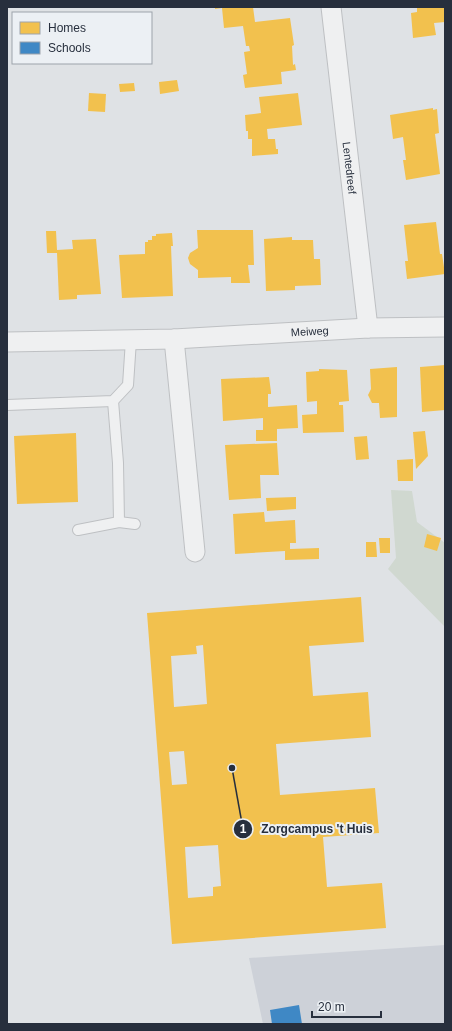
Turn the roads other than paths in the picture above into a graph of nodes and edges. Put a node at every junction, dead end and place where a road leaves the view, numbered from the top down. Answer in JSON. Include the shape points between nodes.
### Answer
{"nodes":[{"id":1,"x":332,"y":7,"type":"edge"},
{"id":2,"x":445,"y":326,"type":"edge"},
{"id":3,"x":368,"y":328,"type":"junction"},
{"id":4,"x":174,"y":339,"type":"junction"},
{"id":5,"x":131,"y":340,"type":"junction"},
{"id":6,"x":7,"y":342,"type":"edge"},
{"id":7,"x":113,"y":401,"type":"junction"},
{"id":8,"x":7,"y":405,"type":"edge"},
{"id":9,"x":119,"y":522,"type":"junction"},
{"id":10,"x":135,"y":524,"type":"dead end"},
{"id":11,"x":78,"y":530,"type":"dead end"},
{"id":12,"x":195,"y":552,"type":"dead end"}],
"edges":[{"from":1,"to":3,"type":"street","name":"Lentedreef"},
{"from":2,"to":3,"type":"street","name":"Meiweg"},
{"from":3,"to":4,"type":"street","name":"Meiweg"},
{"from":4,"to":5,"type":"street","name":"Meiweg"},
{"from":4,"to":12,"type":"street"},
{"from":5,"to":6,"type":"street","name":"Meiweg"},
{"from":5,"to":7,"type":"lane","via":[[128,385]]},
{"from":7,"to":8,"type":"lane"},
{"from":7,"to":9,"type":"lane"},
{"from":9,"to":10,"type":"lane"},
{"from":9,"to":11,"type":"lane"}]}
